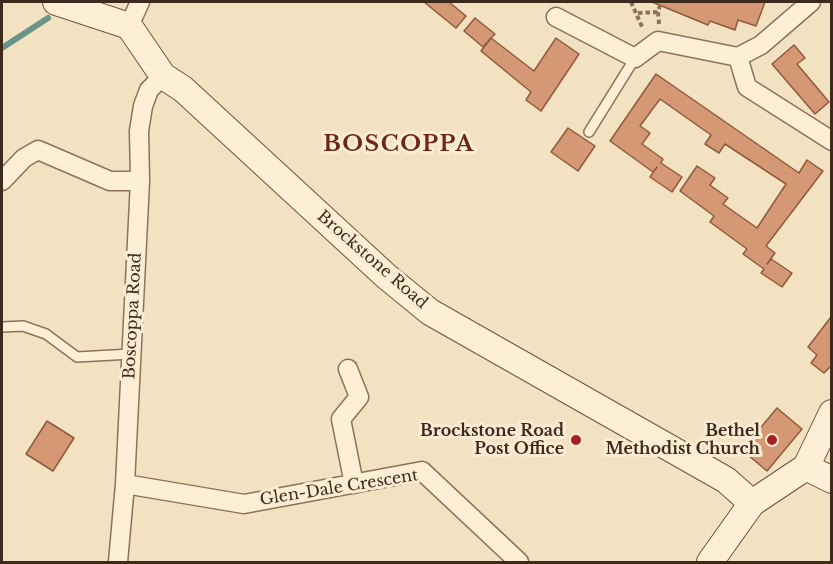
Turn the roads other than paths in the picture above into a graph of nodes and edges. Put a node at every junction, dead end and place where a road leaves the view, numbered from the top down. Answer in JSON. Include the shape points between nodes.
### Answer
{"nodes":[{"id":1,"x":56,"y":2,"type":"edge"},
{"id":2,"x":140,"y":2,"type":"edge"},
{"id":3,"x":811,"y":2,"type":"edge"},
{"id":4,"x":556,"y":17,"type":"dead end"},
{"id":5,"x":129,"y":26,"type":"junction"},
{"id":6,"x":738,"y":57,"type":"junction"},
{"id":7,"x":635,"y":58,"type":"junction"},
{"id":8,"x":163,"y":76,"type":"junction"},
{"id":9,"x":589,"y":132,"type":"dead end"},
{"id":10,"x":831,"y":141,"type":"edge"},
{"id":11,"x":2,"y":181,"type":"edge"},
{"id":12,"x":140,"y":181,"type":"junction"},
{"id":13,"x":2,"y":327,"type":"edge"},
{"id":14,"x":132,"y":354,"type":"junction"},
{"id":15,"x":348,"y":369,"type":"dead end"},
{"id":16,"x":831,"y":413,"type":"edge"},
{"id":17,"x":806,"y":467,"type":"junction"},
{"id":18,"x":831,"y":480,"type":"edge"},
{"id":19,"x":125,"y":484,"type":"junction"},
{"id":20,"x":354,"y":484,"type":"junction"},
{"id":21,"x":752,"y":503,"type":"junction"},
{"id":22,"x":118,"y":562,"type":"edge"},
{"id":23,"x":519,"y":562,"type":"edge"},
{"id":24,"x":710,"y":562,"type":"edge"}],
"edges":[{"from":1,"to":5,"type":"street"},
{"from":2,"to":5,"type":"street"},
{"from":3,"to":6,"type":"street","via":[[761,45]]},
{"from":4,"to":7,"type":"street"},
{"from":5,"to":8,"type":"street","name":"Brockstone Road"},
{"from":6,"to":7,"type":"street","via":[[658,41]]},
{"from":6,"to":10,"type":"street","via":[[747,87]]},
{"from":7,"to":9,"type":"lane"},
{"from":8,"to":12,"type":"street","name":"Boscoppa Road","via":[[149,90],[142,106]]},
{"from":8,"to":21,"type":"street","name":"Brockstone Road","via":[[183,89],[430,312],[726,480]]},
{"from":11,"to":12,"type":"street","via":[[24,158],[38,150],[110,181]]},
{"from":12,"to":14,"type":"street","name":"Boscoppa Road"},
{"from":13,"to":14,"type":"lane","via":[[23,326],[46,334],[77,357]]},
{"from":14,"to":19,"type":"street","name":"Boscoppa Road"},
{"from":15,"to":20,"type":"street","via":[[359,397],[341,419]]},
{"from":16,"to":17,"type":"street"},
{"from":17,"to":18,"type":"street"},
{"from":17,"to":21,"type":"street"},
{"from":19,"to":20,"type":"street","name":"Glen-Dale Crescent","via":[[244,504]]},
{"from":19,"to":22,"type":"street","name":"Boscoppa Road"},
{"from":20,"to":23,"type":"street","name":"Glen-Dale Crescent","via":[[422,471]]},
{"from":21,"to":24,"type":"street"}]}
